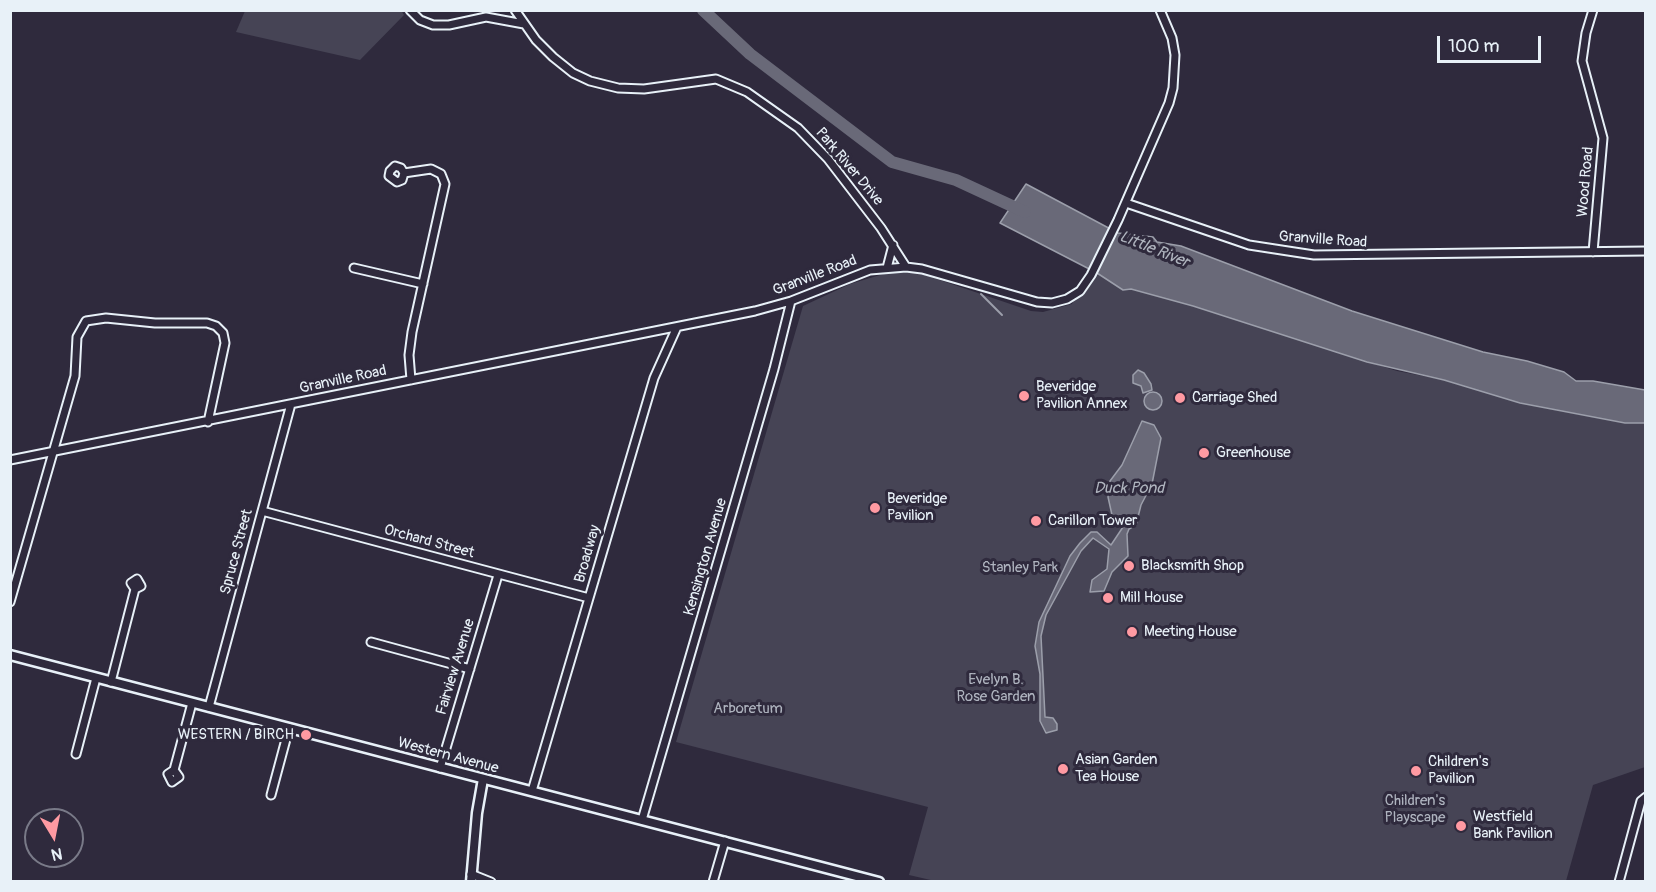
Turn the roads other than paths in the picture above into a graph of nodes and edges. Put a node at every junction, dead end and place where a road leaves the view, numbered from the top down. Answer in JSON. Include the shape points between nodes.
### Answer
{"nodes":[{"id":1,"x":410,"y":10,"type":"edge"},
{"id":2,"x":515,"y":10,"type":"edge"},
{"id":3,"x":1160,"y":10,"type":"edge"},
{"id":4,"x":1593,"y":10,"type":"edge"},
{"id":5,"x":524,"y":24,"type":"junction"},
{"id":6,"x":404,"y":173,"type":"dead end"},
{"id":7,"x":1126,"y":203,"type":"junction"},
{"id":8,"x":893,"y":245,"type":"junction"},
{"id":9,"x":1646,"y":251,"type":"edge"},
{"id":10,"x":1593,"y":252,"type":"junction"},
{"id":11,"x":906,"y":267,"type":"junction"},
{"id":12,"x":354,"y":268,"type":"dead end"},
{"id":13,"x":887,"y":268,"type":"junction"},
{"id":14,"x":423,"y":284,"type":"junction"},
{"id":15,"x":791,"y":301,"type":"junction"},
{"id":16,"x":677,"y":327,"type":"junction"},
{"id":17,"x":411,"y":380,"type":"junction"},
{"id":18,"x":291,"y":404,"type":"junction"},
{"id":19,"x":208,"y":422,"type":"junction"},
{"id":20,"x":51,"y":452,"type":"junction"},
{"id":21,"x":10,"y":460,"type":"edge"},
{"id":22,"x":262,"y":511,"type":"junction"},
{"id":23,"x":498,"y":574,"type":"junction"},
{"id":24,"x":135,"y":589,"type":"dead end"},
{"id":25,"x":589,"y":598,"type":"junction"},
{"id":26,"x":10,"y":602,"type":"edge"},
{"id":27,"x":371,"y":642,"type":"dead end"},
{"id":28,"x":10,"y":655,"type":"edge"},
{"id":29,"x":470,"y":669,"type":"junction"},
{"id":30,"x":96,"y":678,"type":"junction"},
{"id":31,"x":111,"y":682,"type":"junction"},
{"id":32,"x":192,"y":703,"type":"junction"},
{"id":33,"x":209,"y":707,"type":"junction"},
{"id":34,"x":289,"y":728,"type":"junction"},
{"id":35,"x":76,"y":754,"type":"dead end"},
{"id":36,"x":440,"y":768,"type":"junction"},
{"id":37,"x":174,"y":770,"type":"dead end"},
{"id":38,"x":483,"y":779,"type":"junction"},
{"id":39,"x":532,"y":791,"type":"junction"},
{"id":40,"x":271,"y":795,"type":"dead end"},
{"id":41,"x":1646,"y":797,"type":"edge"},
{"id":42,"x":1642,"y":811,"type":"edge"},
{"id":43,"x":642,"y":820,"type":"junction"},
{"id":44,"x":725,"y":841,"type":"junction"},
{"id":45,"x":471,"y":878,"type":"edge"},
{"id":46,"x":491,"y":882,"type":"edge"},
{"id":47,"x":713,"y":882,"type":"edge"},
{"id":48,"x":879,"y":882,"type":"edge"},
{"id":49,"x":1619,"y":882,"type":"edge"}],
"edges":[{"from":1,"to":5,"type":"street","via":[[420,20],[434,25],[449,26],[486,17]]},
{"from":2,"to":5,"type":"street","name":"Park River Drive"},
{"from":3,"to":7,"type":"street","via":[[1175,55],[1173,88],[1158,133]]},
{"from":4,"to":10,"type":"street","name":"Wood Road","via":[[1582,61],[1603,143]]},
{"from":5,"to":8,"type":"street","name":"Park River Drive","via":[[560,63],[599,84],[644,89],[711,79],[742,89],[809,139],[843,177]]},
{"from":6,"to":14,"type":"street","via":[[431,169],[445,181]]},
{"from":7,"to":10,"type":"street","name":"Granville Road","via":[[1249,245],[1296,254]]},
{"from":7,"to":11,"type":"street","name":"Granville Road","via":[[1087,282],[1072,297],[1046,303]]},
{"from":8,"to":11,"type":"street","name":"Park River Drive"},
{"from":8,"to":13,"type":"street"},
{"from":9,"to":10,"type":"street","name":"Granville Road"},
{"from":11,"to":13,"type":"street","name":"Granville Road"},
{"from":12,"to":14,"type":"street"},
{"from":13,"to":15,"type":"street","name":"Granville Road","via":[[853,275]]},
{"from":14,"to":17,"type":"street","via":[[410,348]]},
{"from":15,"to":16,"type":"street","name":"Granville Road"},
{"from":15,"to":43,"type":"street","name":"Kensington Avenue"},
{"from":16,"to":17,"type":"street","name":"Granville Road"},
{"from":16,"to":25,"type":"street","name":"Broadway","via":[[656,371]]},
{"from":17,"to":18,"type":"street","name":"Granville Road"},
{"from":18,"to":19,"type":"street","name":"Granville Road"},
{"from":18,"to":22,"type":"street","name":"Spruce Street"},
{"from":19,"to":20,"type":"street","name":"Granville Road"},
{"from":19,"to":20,"type":"street","via":[[224,347],[220,329],[207,323],[90,319],[77,337],[75,376]]},
{"from":20,"to":21,"type":"street","name":"Granville Road"},
{"from":20,"to":26,"type":"street"},
{"from":22,"to":23,"type":"street","name":"Orchard Street"},
{"from":22,"to":33,"type":"street","name":"Spruce Street"},
{"from":23,"to":25,"type":"street","name":"Orchard Street"},
{"from":23,"to":29,"type":"street","name":"Fairview Avenue"},
{"from":24,"to":31,"type":"street"},
{"from":25,"to":39,"type":"street","name":"Broadway"},
{"from":27,"to":29,"type":"street"},
{"from":28,"to":30,"type":"main road","name":"Western Avenue"},
{"from":29,"to":36,"type":"street","name":"Fairview Avenue"},
{"from":30,"to":31,"type":"main road","name":"Western Avenue"},
{"from":30,"to":35,"type":"street"},
{"from":31,"to":32,"type":"main road","name":"Western Avenue"},
{"from":32,"to":33,"type":"main road","name":"Western Avenue"},
{"from":32,"to":37,"type":"street"},
{"from":33,"to":34,"type":"main road","name":"Western Avenue"},
{"from":34,"to":36,"type":"main road","name":"Western Avenue"},
{"from":34,"to":40,"type":"street"},
{"from":36,"to":38,"type":"main road","name":"Western Avenue"},
{"from":38,"to":39,"type":"main road","name":"Western Avenue"},
{"from":38,"to":45,"type":"main road"},
{"from":39,"to":43,"type":"main road","name":"Western Avenue"},
{"from":41,"to":42,"type":"street"},
{"from":42,"to":49,"type":"street"},
{"from":43,"to":44,"type":"main road","name":"Western Avenue"},
{"from":44,"to":47,"type":"street"},
{"from":44,"to":48,"type":"main road","name":"Western Avenue"},
{"from":45,"to":46,"type":"street"}]}
